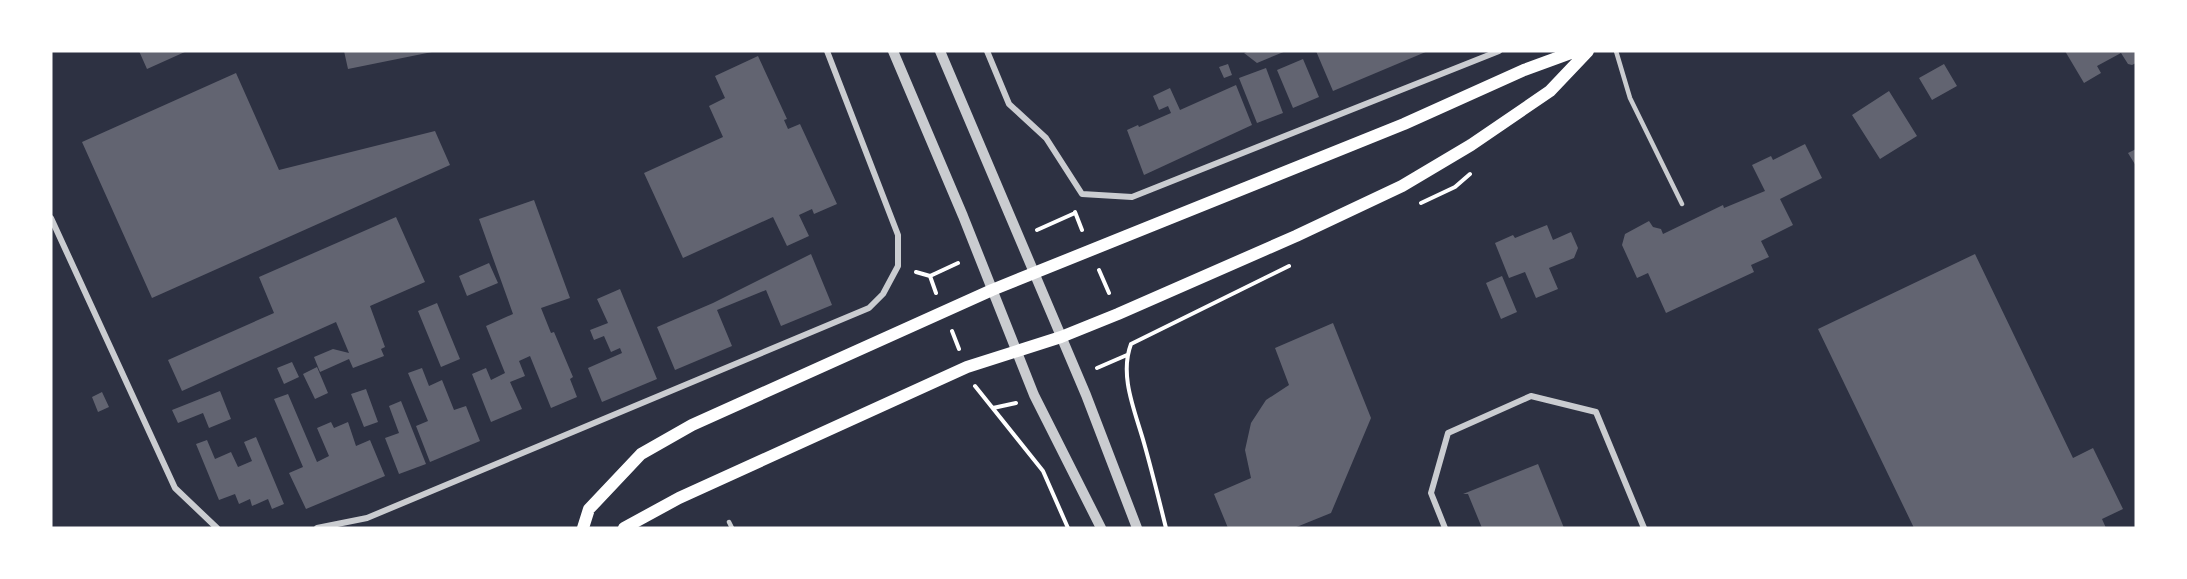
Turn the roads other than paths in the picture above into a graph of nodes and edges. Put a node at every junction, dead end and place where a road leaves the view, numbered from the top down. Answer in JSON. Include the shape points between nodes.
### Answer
{"nodes":[{"id":1,"x":826,"y":51,"type":"edge"},
{"id":2,"x":893,"y":51,"type":"edge"},
{"id":3,"x":940,"y":51,"type":"edge"},
{"id":4,"x":987,"y":51,"type":"edge"},
{"id":5,"x":1499,"y":51,"type":"edge"},
{"id":6,"x":1576,"y":51,"type":"edge"},
{"id":7,"x":1588,"y":51,"type":"edge"},
{"id":8,"x":1616,"y":51,"type":"edge"},
{"id":9,"x":1682,"y":204,"type":"dead end"},
{"id":10,"x":51,"y":218,"type":"edge"},
{"id":11,"x":1034,"y":273,"type":"junction"},
{"id":12,"x":992,"y":290,"type":"junction"},
{"id":13,"x":1060,"y":337,"type":"junction"},
{"id":14,"x":1016,"y":350,"type":"junction"},
{"id":15,"x":729,"y":522,"type":"dead end"},
{"id":16,"x":217,"y":528,"type":"edge"},
{"id":17,"x":317,"y":528,"type":"edge"},
{"id":18,"x":583,"y":528,"type":"edge"},
{"id":19,"x":624,"y":528,"type":"edge"},
{"id":20,"x":732,"y":528,"type":"edge"},
{"id":21,"x":1101,"y":528,"type":"edge"},
{"id":22,"x":1137,"y":528,"type":"edge"},
{"id":23,"x":1445,"y":528,"type":"edge"},
{"id":24,"x":1644,"y":528,"type":"edge"}],
"edges":[{"from":1,"to":17,"type":"street","via":[[898,235],[898,266],[883,294],[869,308],[367,518]]},
{"from":2,"to":12,"type":"street"},
{"from":3,"to":11,"type":"street"},
{"from":4,"to":5,"type":"street","via":[[1009,104],[1046,138],[1082,194],[1132,197]]},
{"from":6,"to":11,"type":"main road"},
{"from":7,"to":13,"type":"main road","via":[[1550,91],[1402,186]]},
{"from":8,"to":9,"type":"lane","via":[[1630,98]]},
{"from":10,"to":16,"type":"street","via":[[174,488]]},
{"from":11,"to":12,"type":"main road"},
{"from":11,"to":13,"type":"street"},
{"from":12,"to":14,"type":"street"},
{"from":12,"to":18,"type":"main road","via":[[692,425],[641,454],[589,509]]},
{"from":13,"to":14,"type":"main road"},
{"from":13,"to":22,"type":"street"},
{"from":14,"to":19,"type":"main road","via":[[966,367],[680,498]]},
{"from":14,"to":21,"type":"street"},
{"from":15,"to":20,"type":"lane"},
{"from":23,"to":24,"type":"street","via":[[1431,493],[1448,433],[1531,396],[1596,412]]}]}
